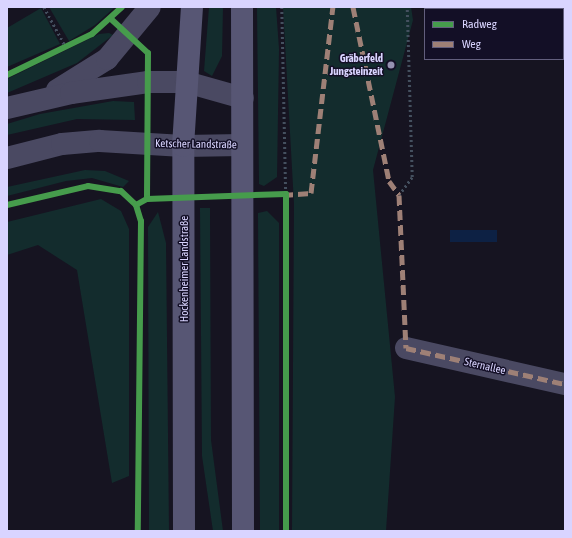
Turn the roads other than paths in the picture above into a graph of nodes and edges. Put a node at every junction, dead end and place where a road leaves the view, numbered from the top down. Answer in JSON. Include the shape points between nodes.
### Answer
{"nodes":[{"id":1,"x":150,"y":7,"type":"edge"},
{"id":2,"x":192,"y":7,"type":"edge"},
{"id":3,"x":242,"y":7,"type":"edge"},
{"id":4,"x":186,"y":82,"type":"junction"},
{"id":5,"x":40,"y":98,"type":"junction"},
{"id":6,"x":242,"y":98,"type":"junction"},
{"id":7,"x":7,"y":108,"type":"edge"},
{"id":8,"x":242,"y":145,"type":"junction"},
{"id":9,"x":183,"y":146,"type":"junction"},
{"id":10,"x":7,"y":158,"type":"edge"},
{"id":11,"x":406,"y":348,"type":"dead end"},
{"id":12,"x":565,"y":384,"type":"edge"},
{"id":13,"x":184,"y":531,"type":"edge"},
{"id":14,"x":243,"y":531,"type":"edge"}],
"edges":[{"from":1,"to":5,"type":"street","via":[[107,59],[80,78]]},
{"from":2,"to":4,"type":"main road","name":"Hockenheimer Landstraße"},
{"from":3,"to":6,"type":"main road"},
{"from":4,"to":5,"type":"street","via":[[148,82]]},
{"from":4,"to":6,"type":"street"},
{"from":4,"to":9,"type":"main road","name":"Hockenheimer Landstraße"},
{"from":5,"to":7,"type":"street"},
{"from":6,"to":8,"type":"main road"},
{"from":8,"to":9,"type":"street","name":"Ketscher Landstraße"},
{"from":8,"to":14,"type":"main road"},
{"from":9,"to":10,"type":"street","name":"Ketscher Landstraße","via":[[100,141],[62,144]]},
{"from":9,"to":13,"type":"main road","name":"Hockenheimer Landstraße"},
{"from":11,"to":12,"type":"street","name":"Sternallee"}]}
